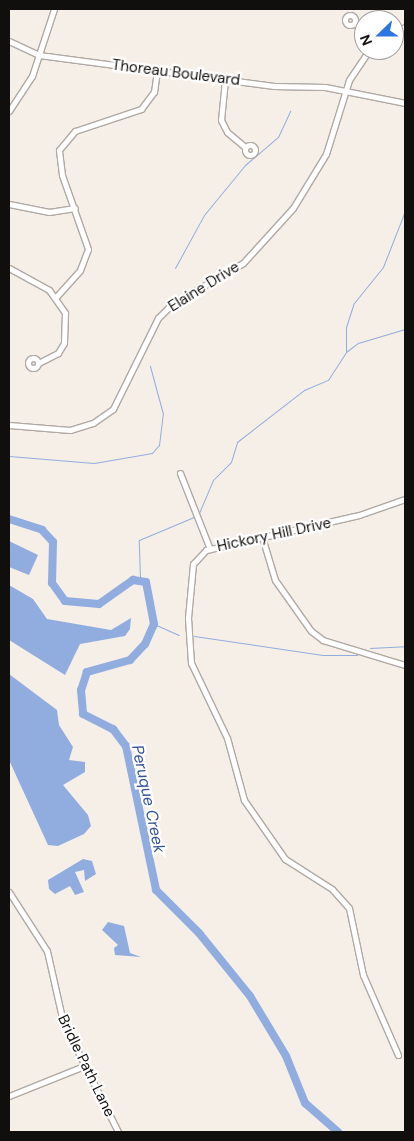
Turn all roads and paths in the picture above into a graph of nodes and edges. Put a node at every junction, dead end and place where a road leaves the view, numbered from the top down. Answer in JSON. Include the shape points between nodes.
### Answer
{"nodes":[{"id":1,"x":54,"y":9,"type":"edge"},
{"id":2,"x":9,"y":40,"type":"edge"},
{"id":3,"x":39,"y":55,"type":"junction"},
{"id":4,"x":364,"y":60,"type":"edge"},
{"id":5,"x":157,"y":71,"type":"junction"},
{"id":6,"x":225,"y":80,"type":"junction"},
{"id":7,"x":347,"y":91,"type":"junction"},
{"id":8,"x":405,"y":103,"type":"edge"},
{"id":9,"x":9,"y":111,"type":"edge"},
{"id":10,"x":245,"y":147,"type":"dead end"},
{"id":11,"x":9,"y":204,"type":"edge"},
{"id":12,"x":75,"y":208,"type":"junction"},
{"id":13,"x":9,"y":268,"type":"edge"},
{"id":14,"x":56,"y":297,"type":"junction"},
{"id":15,"x":38,"y":363,"type":"dead end"},
{"id":16,"x":9,"y":425,"type":"edge"},
{"id":17,"x":180,"y":473,"type":"dead end"},
{"id":18,"x":405,"y":499,"type":"edge"},
{"id":19,"x":262,"y":537,"type":"junction"},
{"id":20,"x":210,"y":549,"type":"junction"},
{"id":21,"x":405,"y":665,"type":"edge"},
{"id":22,"x":9,"y":892,"type":"edge"},
{"id":23,"x":398,"y":1055,"type":"dead end"},
{"id":24,"x":84,"y":1066,"type":"junction"},
{"id":25,"x":9,"y":1096,"type":"edge"},
{"id":26,"x":118,"y":1132,"type":"edge"}],
"edges":[{"from":1,"to":3,"type":"street"},
{"from":2,"to":3,"type":"street","name":"Thoreau Boulevard"},
{"from":3,"to":5,"type":"street","name":"Thoreau Boulevard"},
{"from":3,"to":9,"type":"street","via":[[32,76]]},
{"from":4,"to":7,"type":"street","name":"Elaine Drive"},
{"from":5,"to":6,"type":"street","name":"Thoreau Boulevard"},
{"from":5,"to":12,"type":"street","via":[[154,92],[141,109],[82,128],[64,139],[58,158]]},
{"from":6,"to":7,"type":"street","name":"Thoreau Boulevard"},
{"from":6,"to":10,"type":"street","via":[[221,120],[227,132]]},
{"from":7,"to":8,"type":"street","name":"Thoreau Boulevard"},
{"from":7,"to":16,"type":"street","name":"Elaine Drive","via":[[333,139],[293,208],[243,263],[172,304],[158,318],[128,385],[108,414],[70,430]]},
{"from":11,"to":12,"type":"street","via":[[49,212]]},
{"from":12,"to":14,"type":"street","via":[[86,234],[86,257],[76,276]]},
{"from":13,"to":14,"type":"street","via":[[27,274]]},
{"from":14,"to":15,"type":"street","via":[[67,320],[64,342],[58,353]]},
{"from":17,"to":20,"type":"street"},
{"from":18,"to":19,"type":"street","name":"Hickory Hill Drive","via":[[359,515]]},
{"from":19,"to":20,"type":"street","name":"Hickory Hill Drive"},
{"from":19,"to":21,"type":"street","via":[[275,580],[311,631],[323,640]]},
{"from":20,"to":23,"type":"street","name":"Hickory Hill Drive","via":[[198,555],[191,570],[188,644],[195,674],[222,723],[250,811],[285,859],[332,889],[349,908],[363,975]]},
{"from":22,"to":24,"type":"street","name":"Bridle Path Lane","via":[[47,951],[57,1005]]},
{"from":24,"to":25,"type":"street"},
{"from":24,"to":26,"type":"street","name":"Bridle Path Lane"}]}
